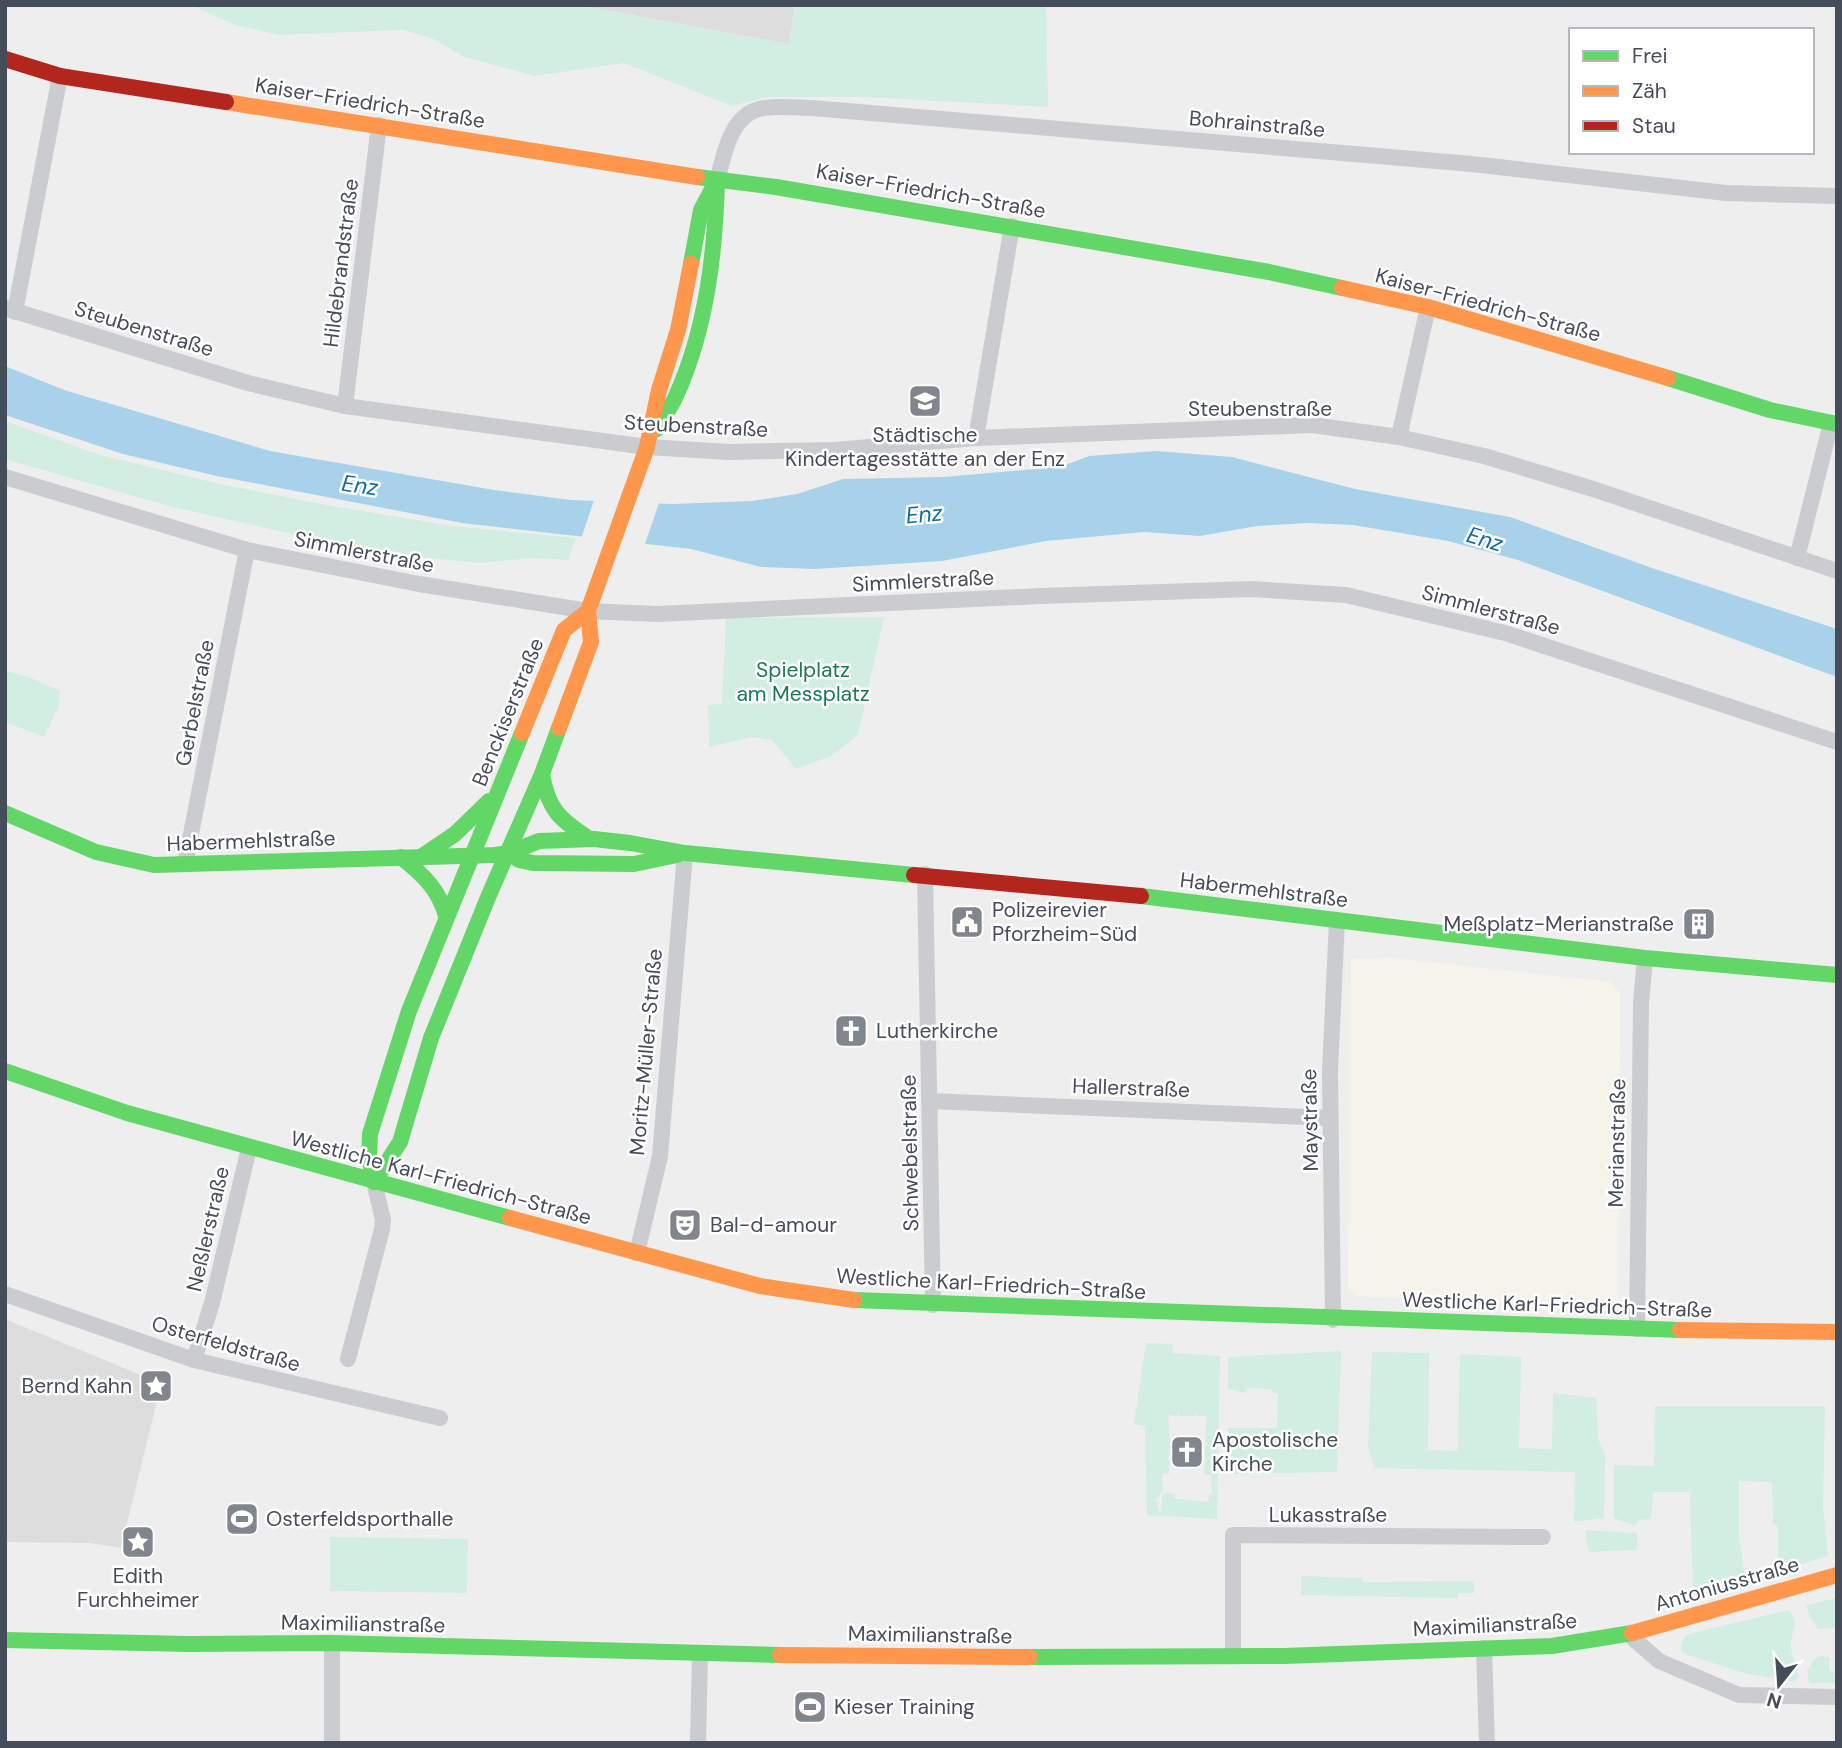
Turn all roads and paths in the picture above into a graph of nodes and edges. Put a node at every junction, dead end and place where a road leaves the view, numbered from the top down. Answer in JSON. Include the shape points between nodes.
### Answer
{"nodes":[{"id":1,"x":5,"y":59,"type":"edge"},
{"id":2,"x":60,"y":76,"type":"junction"},
{"id":3,"x":379,"y":125,"type":"junction"},
{"id":4,"x":717,"y":180,"type":"junction"},
{"id":5,"x":1837,"y":196,"type":"edge"},
{"id":6,"x":1012,"y":226,"type":"junction"},
{"id":7,"x":1427,"y":307,"type":"junction"},
{"id":8,"x":10,"y":310,"type":"edge"},
{"id":9,"x":345,"y":406,"type":"junction"},
{"id":10,"x":1834,"y":424,"type":"edge"},
{"id":11,"x":1399,"y":437,"type":"junction"},
{"id":12,"x":976,"y":438,"type":"junction"},
{"id":13,"x":646,"y":447,"type":"junction"},
{"id":14,"x":5,"y":477,"type":"edge"},
{"id":15,"x":247,"y":550,"type":"junction"},
{"id":16,"x":1797,"y":558,"type":"junction"},
{"id":17,"x":1837,"y":571,"type":"edge"},
{"id":18,"x":588,"y":611,"type":"junction"},
{"id":19,"x":1837,"y":742,"type":"edge"},
{"id":20,"x":542,"y":775,"type":"junction"},
{"id":21,"x":498,"y":791,"type":"junction"},
{"id":22,"x":5,"y":813,"type":"edge"},
{"id":23,"x":587,"y":838,"type":"junction"},
{"id":24,"x":509,"y":853,"type":"junction"},
{"id":25,"x":685,"y":853,"type":"junction"},
{"id":26,"x":471,"y":856,"type":"junction"},
{"id":27,"x":401,"y":857,"type":"junction"},
{"id":28,"x":421,"y":857,"type":"junction"},
{"id":29,"x":185,"y":864,"type":"junction"},
{"id":30,"x":925,"y":874,"type":"junction"},
{"id":31,"x":446,"y":916,"type":"junction"},
{"id":32,"x":1336,"y":920,"type":"junction"},
{"id":33,"x":1645,"y":958,"type":"junction"},
{"id":34,"x":1837,"y":975,"type":"edge"},
{"id":35,"x":5,"y":1071,"type":"edge"},
{"id":36,"x":930,"y":1101,"type":"junction"},
{"id":37,"x":1330,"y":1118,"type":"junction"},
{"id":38,"x":249,"y":1148,"type":"junction"},
{"id":39,"x":373,"y":1182,"type":"junction"},
{"id":40,"x":637,"y":1252,"type":"junction"},
{"id":41,"x":5,"y":1294,"type":"edge"},
{"id":42,"x":933,"y":1305,"type":"junction"},
{"id":43,"x":1334,"y":1320,"type":"junction"},
{"id":44,"x":1637,"y":1329,"type":"junction"},
{"id":45,"x":1837,"y":1332,"type":"edge"},
{"id":46,"x":348,"y":1359,"type":"dead end"},
{"id":47,"x":194,"y":1360,"type":"junction"},
{"id":48,"x":440,"y":1418,"type":"dead end"},
{"id":49,"x":1544,"y":1537,"type":"dead end"},
{"id":50,"x":1837,"y":1575,"type":"edge"},
{"id":51,"x":1628,"y":1634,"type":"junction"},
{"id":52,"x":5,"y":1640,"type":"edge"},
{"id":53,"x":332,"y":1643,"type":"junction"},
{"id":54,"x":1484,"y":1648,"type":"junction"},
{"id":55,"x":700,"y":1653,"type":"junction"},
{"id":56,"x":1233,"y":1656,"type":"junction"},
{"id":57,"x":1837,"y":1697,"type":"edge"},
{"id":58,"x":332,"y":1743,"type":"edge"},
{"id":59,"x":698,"y":1743,"type":"edge"},
{"id":60,"x":1487,"y":1743,"type":"edge"}],
"edges":[{"from":1,"to":2,"type":"street","name":"Kaiser-Friedrich-Straße"},
{"from":2,"to":3,"type":"street","name":"Kaiser-Friedrich-Straße"},
{"from":2,"to":8,"type":"street"},
{"from":3,"to":4,"type":"street","name":"Kaiser-Friedrich-Straße"},
{"from":3,"to":9,"type":"street","name":"Hildebrandstraße"},
{"from":4,"to":5,"type":"street","name":"Bohrainstraße","via":[[728,142],[751,112],[801,108],[1472,164],[1726,194]]},
{"from":4,"to":6,"type":"street","name":"Kaiser-Friedrich-Straße"},
{"from":4,"to":13,"type":"street","via":[[716,236],[701,317],[676,396]]},
{"from":6,"to":7,"type":"street","name":"Kaiser-Friedrich-Straße","via":[[1269,272]]},
{"from":6,"to":12,"type":"street"},
{"from":7,"to":10,"type":"street","name":"Kaiser-Friedrich-Straße","via":[[1770,410]]},
{"from":7,"to":11,"type":"street"},
{"from":8,"to":9,"type":"street","name":"Steubenstraße","via":[[248,383]]},
{"from":9,"to":13,"type":"street","name":"Steubenstraße"},
{"from":10,"to":16,"type":"street"},
{"from":11,"to":12,"type":"street","name":"Steubenstraße","via":[[1312,425]]},
{"from":11,"to":16,"type":"street","name":"Steubenstraße","via":[[1484,456],[1593,489]]},
{"from":12,"to":13,"type":"street","name":"Steubenstraße","via":[[834,450],[729,452]]},
{"from":13,"to":18,"type":"street"},
{"from":14,"to":15,"type":"street","name":"Simmlerstraße"},
{"from":15,"to":18,"type":"street","name":"Simmlerstraße"},
{"from":15,"to":29,"type":"street","name":"Gerbelstraße"},
{"from":16,"to":17,"type":"street","name":"Steubenstraße"},
{"from":18,"to":19,"type":"street","name":"Simmlerstraße","via":[[657,614],[1252,589],[1346,596],[1505,633]]},
{"from":18,"to":20,"type":"street","via":[[591,642]]},
{"from":18,"to":21,"type":"street","name":"Benckiserstraße","via":[[564,631]]},
{"from":20,"to":23,"type":"street","via":[[552,813]]},
{"from":20,"to":24,"type":"street"},
{"from":21,"to":26,"type":"street","name":"Benckiserstraße"},
{"from":21,"to":28,"type":"street","via":[[455,834]]},
{"from":22,"to":29,"type":"street","name":"Habermehlstraße","via":[[128,862]]},
{"from":23,"to":24,"type":"street","name":"Habermehlstraße","via":[[537,841]]},
{"from":23,"to":25,"type":"street","name":"Habermehlstraße","via":[[633,841]]},
{"from":24,"to":25,"type":"street","name":"Habermehlstraße","via":[[533,863],[634,863]]},
{"from":24,"to":26,"type":"street","name":"Habermehlstraße"},
{"from":24,"to":39,"type":"street","via":[[431,1038],[400,1142]]},
{"from":25,"to":30,"type":"street","name":"Habermehlstraße"},
{"from":25,"to":40,"type":"street","name":"Moritz-Müller-Straße","via":[[660,1156]]},
{"from":26,"to":28,"type":"street","name":"Habermehlstraße"},
{"from":26,"to":31,"type":"street","name":"Benckiserstraße"},
{"from":27,"to":28,"type":"street","name":"Habermehlstraße"},
{"from":27,"to":29,"type":"street","name":"Habermehlstraße"},
{"from":27,"to":31,"type":"street","via":[[437,891]]},
{"from":30,"to":32,"type":"street","name":"Habermehlstraße"},
{"from":30,"to":36,"type":"street","name":"Schwebelstraße"},
{"from":31,"to":39,"type":"street","name":"Benckiserstraße","via":[[409,1011],[370,1133]]},
{"from":32,"to":33,"type":"street","name":"Habermehlstraße"},
{"from":32,"to":37,"type":"street","name":"Maystraße"},
{"from":33,"to":34,"type":"street","name":"Habermehlstraße"},
{"from":33,"to":44,"type":"street","name":"Merianstraße","via":[[1640,1016]]},
{"from":35,"to":38,"type":"street","name":"Westliche Karl-Friedrich-Straße"},
{"from":36,"to":37,"type":"street","name":"Hallerstraße"},
{"from":36,"to":42,"type":"street","name":"Schwebelstraße"},
{"from":37,"to":43,"type":"street","name":"Maystraße"},
{"from":38,"to":39,"type":"street","name":"Westliche Karl-Friedrich-Straße"},
{"from":38,"to":47,"type":"street","name":"Neßlerstraße"},
{"from":39,"to":40,"type":"street","name":"Westliche Karl-Friedrich-Straße"},
{"from":39,"to":46,"type":"street","via":[[382,1229]]},
{"from":40,"to":42,"type":"street","name":"Westliche Karl-Friedrich-Straße","via":[[760,1286],[846,1300]]},
{"from":41,"to":47,"type":"street","name":"Osterfeldstraße"},
{"from":42,"to":43,"type":"street","name":"Westliche Karl-Friedrich-Straße"},
{"from":43,"to":44,"type":"street","name":"Westliche Karl-Friedrich-Straße"},
{"from":44,"to":45,"type":"street","name":"Westliche Karl-Friedrich-Straße"},
{"from":47,"to":48,"type":"street","name":"Osterfeldstraße"},
{"from":49,"to":56,"type":"street","name":"Lukasstraße","via":[[1233,1535]]},
{"from":50,"to":51,"type":"street","name":"Antoniusstraße"},
{"from":51,"to":54,"type":"street","name":"Maximilianstraße","via":[[1552,1646]]},
{"from":51,"to":57,"type":"street","via":[[1659,1661],[1739,1695]]},
{"from":52,"to":53,"type":"street","name":"Maximilianstraße"},
{"from":53,"to":55,"type":"street","name":"Maximilianstraße"},
{"from":53,"to":58,"type":"street"},
{"from":54,"to":56,"type":"street","name":"Maximilianstraße"},
{"from":54,"to":60,"type":"street"},
{"from":55,"to":56,"type":"street","name":"Maximilianstraße"},
{"from":55,"to":59,"type":"street"}]}
